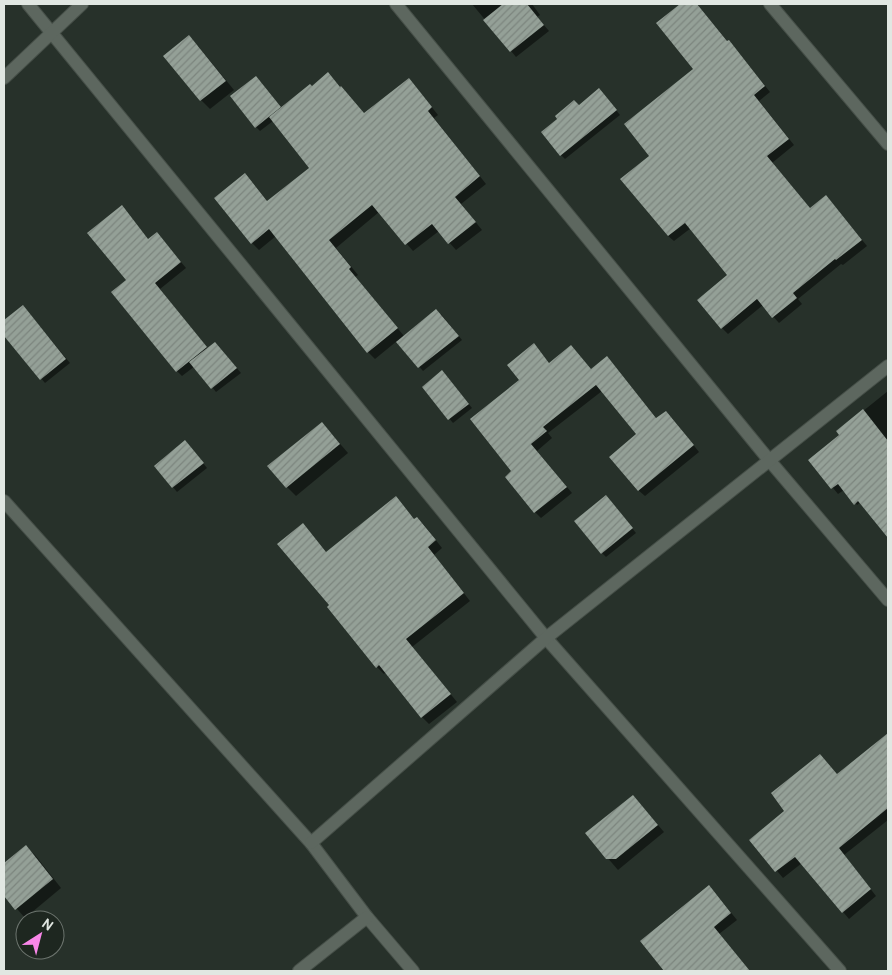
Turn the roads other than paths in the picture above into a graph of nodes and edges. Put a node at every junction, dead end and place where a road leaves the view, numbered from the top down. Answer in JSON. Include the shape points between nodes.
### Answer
{"nodes":[{"id":1,"x":28,"y":4,"type":"edge"},
{"id":2,"x":82,"y":4,"type":"edge"},
{"id":3,"x":396,"y":4,"type":"edge"},
{"id":4,"x":770,"y":4,"type":"edge"},
{"id":5,"x":52,"y":33,"type":"junction"},
{"id":6,"x":4,"y":78,"type":"edge"},
{"id":7,"x":888,"y":144,"type":"edge"},
{"id":8,"x":888,"y":366,"type":"edge"},
{"id":9,"x":770,"y":460,"type":"junction"},
{"id":10,"x":4,"y":501,"type":"edge"},
{"id":11,"x":888,"y":600,"type":"edge"},
{"id":12,"x":546,"y":638,"type":"junction"},
{"id":13,"x":310,"y":843,"type":"junction"},
{"id":14,"x":367,"y":917,"type":"junction"},
{"id":15,"x":299,"y":971,"type":"edge"},
{"id":16,"x":412,"y":971,"type":"edge"},
{"id":17,"x":840,"y":971,"type":"edge"}],
"edges":[{"from":1,"to":5,"type":"street"},
{"from":2,"to":5,"type":"street"},
{"from":3,"to":9,"type":"street"},
{"from":4,"to":7,"type":"street"},
{"from":5,"to":6,"type":"street"},
{"from":5,"to":12,"type":"street"},
{"from":8,"to":9,"type":"street"},
{"from":9,"to":11,"type":"street"},
{"from":9,"to":12,"type":"street"},
{"from":10,"to":13,"type":"street"},
{"from":12,"to":13,"type":"street"},
{"from":12,"to":17,"type":"street"},
{"from":13,"to":14,"type":"street"},
{"from":14,"to":15,"type":"street"},
{"from":14,"to":16,"type":"street"}]}
